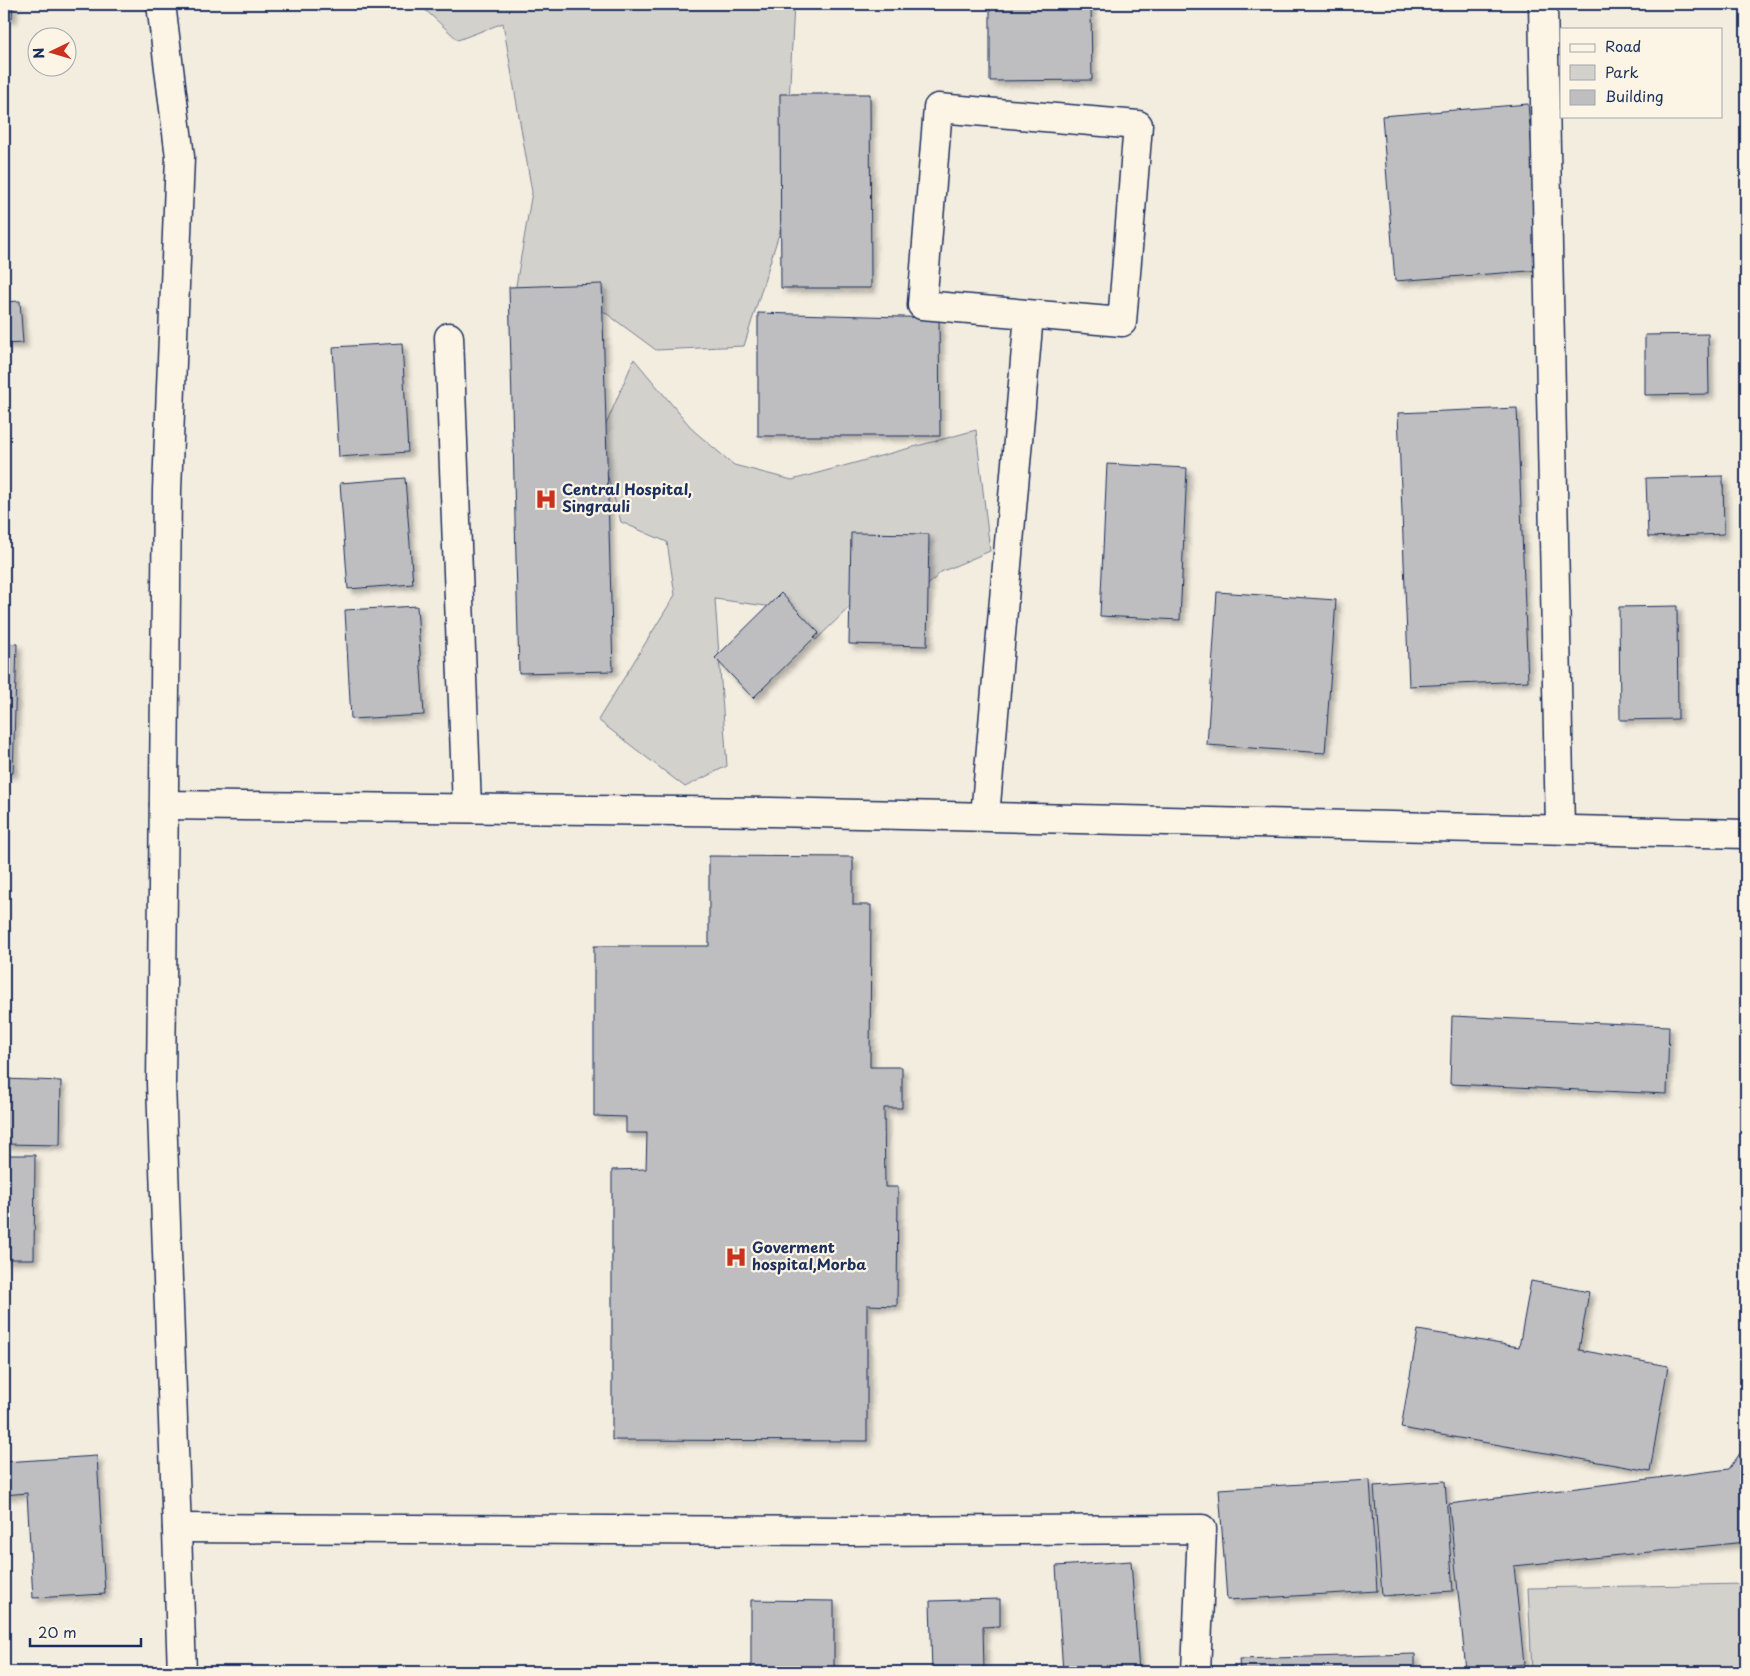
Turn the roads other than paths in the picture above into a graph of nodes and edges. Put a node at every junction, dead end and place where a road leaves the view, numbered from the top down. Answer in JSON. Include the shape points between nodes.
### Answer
{"nodes":[{"id":1,"x":161,"y":4,"type":"edge"},
{"id":2,"x":1543,"y":4,"type":"edge"},
{"id":3,"x":1030,"y":315,"type":"junction"},
{"id":4,"x":449,"y":337,"type":"dead end"},
{"id":5,"x":164,"y":805,"type":"junction"},
{"id":6,"x":467,"y":808,"type":"junction"},
{"id":7,"x":985,"y":816,"type":"junction"},
{"id":8,"x":1560,"y":829,"type":"junction"},
{"id":9,"x":1746,"y":834,"type":"edge"},
{"id":10,"x":177,"y":1528,"type":"junction"},
{"id":11,"x":182,"y":1672,"type":"edge"},
{"id":12,"x":1196,"y":1672,"type":"edge"}],
"edges":[{"from":1,"to":5,"type":"street","via":[[180,157],[167,490]]},
{"from":2,"to":8,"type":"street"},
{"from":3,"to":3,"type":"street","via":[[922,305],[938,108],[1138,126],[1122,322]]},
{"from":3,"to":7,"type":"street"},
{"from":4,"to":6,"type":"street"},
{"from":5,"to":6,"type":"street"},
{"from":5,"to":10,"type":"street","via":[[161,1084]]},
{"from":6,"to":7,"type":"street"},
{"from":7,"to":8,"type":"street"},
{"from":8,"to":9,"type":"street"},
{"from":10,"to":11,"type":"street"},
{"from":10,"to":12,"type":"street","via":[[1202,1530]]}]}
